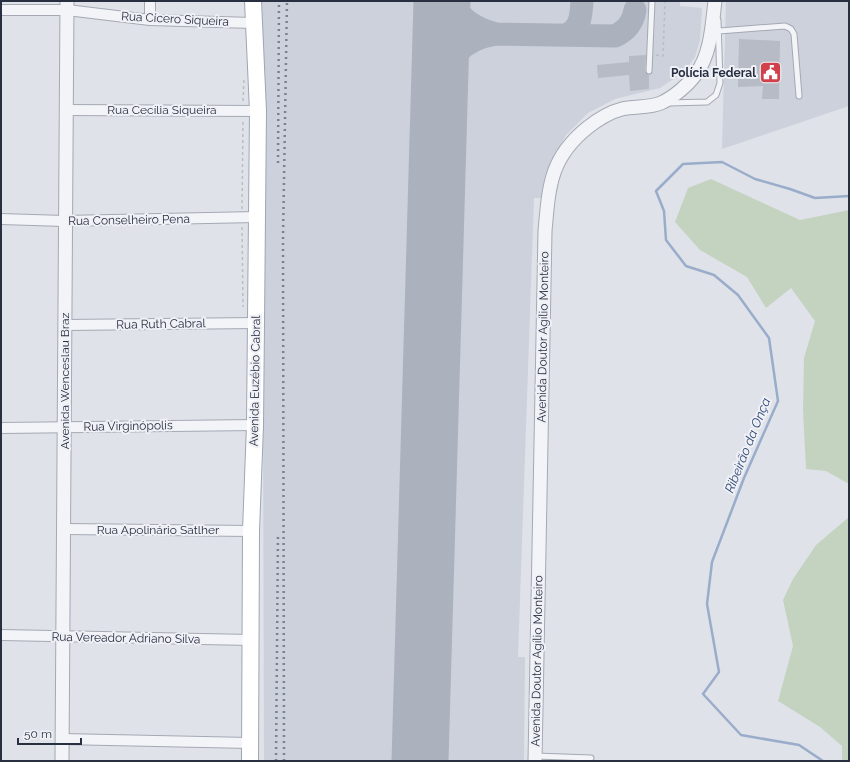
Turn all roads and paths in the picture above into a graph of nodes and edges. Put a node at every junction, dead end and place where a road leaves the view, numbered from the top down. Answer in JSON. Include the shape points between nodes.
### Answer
{"nodes":[{"id":1,"x":150,"y":1,"type":"edge"},
{"id":2,"x":253,"y":1,"type":"edge"},
{"id":3,"x":652,"y":1,"type":"edge"},
{"id":4,"x":665,"y":1,"type":"edge"},
{"id":5,"x":716,"y":1,"type":"edge"},
{"id":6,"x":67,"y":6,"type":"edge"},
{"id":7,"x":1,"y":10,"type":"edge"},
{"id":8,"x":150,"y":20,"type":"junction"},
{"id":9,"x":253,"y":23,"type":"junction"},
{"id":10,"x":719,"y":31,"type":"junction"},
{"id":11,"x":650,"y":55,"type":"junction"},
{"id":12,"x":650,"y":71,"type":"dead end"},
{"id":13,"x":244,"y":74,"type":"dead end"},
{"id":14,"x":799,"y":96,"type":"dead end"},
{"id":15,"x":660,"y":103,"type":"junction"},
{"id":16,"x":66,"y":110,"type":"junction"},
{"id":17,"x":250,"y":111,"type":"junction"},
{"id":18,"x":249,"y":217,"type":"junction"},
{"id":19,"x":1,"y":219,"type":"edge"},
{"id":20,"x":64,"y":221,"type":"junction"},
{"id":21,"x":250,"y":323,"type":"junction"},
{"id":22,"x":65,"y":325,"type":"junction"},
{"id":23,"x":255,"y":425,"type":"junction"},
{"id":24,"x":64,"y":427,"type":"junction"},
{"id":25,"x":1,"y":428,"type":"edge"},
{"id":26,"x":64,"y":530,"type":"junction"},
{"id":27,"x":251,"y":530,"type":"junction"},
{"id":28,"x":1,"y":635,"type":"edge"},
{"id":29,"x":62,"y":637,"type":"junction"},
{"id":30,"x":252,"y":640,"type":"junction"},
{"id":31,"x":62,"y":739,"type":"junction"},
{"id":32,"x":250,"y":743,"type":"junction"},
{"id":33,"x":535,"y":758,"type":"edge"},
{"id":34,"x":591,"y":758,"type":"dead end"},
{"id":35,"x":62,"y":761,"type":"edge"},
{"id":36,"x":250,"y":761,"type":"edge"}],
"edges":[{"from":1,"to":8,"type":"street"},
{"from":2,"to":9,"type":"main road","name":"Avenida Euzébio Cabral"},
{"from":3,"to":11,"type":"lane"},
{"from":4,"to":11,"type":"path","via":[[663,56]]},
{"from":5,"to":10,"type":"lane"},
{"from":5,"to":15,"type":"street","name":"Avenida Doutor Agílio Monteiro","via":[[706,57],[697,74],[684,87]]},
{"from":6,"to":7,"type":"street","name":"Rua Cícero Siqueira"},
{"from":6,"to":8,"type":"street","name":"Rua Cícero Siqueira"},
{"from":6,"to":16,"type":"street","name":"Avenida Wenceslau Braz"},
{"from":8,"to":9,"type":"street","name":"Rua Cícero Siqueira"},
{"from":9,"to":17,"type":"main road","name":"Avenida Euzébio Cabral"},
{"from":10,"to":14,"type":"lane","via":[[785,26],[791,29],[794,34]]},
{"from":10,"to":15,"type":"lane","via":[[720,83],[716,95],[707,102]]},
{"from":11,"to":12,"type":"lane"},
{"from":13,"to":17,"type":"path"},
{"from":15,"to":33,"type":"street","name":"Avenida Doutor Agílio Monteiro","via":[[620,109],[596,120],[573,139],[556,164],[548,192]]},
{"from":16,"to":17,"type":"street","name":"Rua Cecília Siqueira"},
{"from":16,"to":20,"type":"street","name":"Avenida Wenceslau Braz"},
{"from":17,"to":18,"type":"main road","name":"Avenida Euzébio Cabral"},
{"from":17,"to":18,"type":"path"},
{"from":18,"to":20,"type":"street","name":"Rua Conselheiro Pena"},
{"from":18,"to":21,"type":"main road","name":"Avenida Euzébio Cabral"},
{"from":18,"to":21,"type":"path"},
{"from":19,"to":20,"type":"street","name":"Rua Conselheiro Pena"},
{"from":20,"to":22,"type":"street","name":"Avenida Wenceslau Braz"},
{"from":21,"to":22,"type":"street","name":"Rua Ruth Cabral"},
{"from":21,"to":23,"type":"main road","name":"Avenida Euzébio Cabral"},
{"from":22,"to":24,"type":"street","name":"Avenida Wenceslau Braz"},
{"from":23,"to":24,"type":"street","name":"Rua Virginópolis"},
{"from":23,"to":27,"type":"main road","name":"Avenida Euzébio Cabral"},
{"from":24,"to":25,"type":"street","name":"Rua Virginópolis"},
{"from":24,"to":26,"type":"street","name":"Avenida Wenceslau Braz"},
{"from":26,"to":27,"type":"street","name":"Rua Apolinário Satlher"},
{"from":26,"to":29,"type":"street","name":"Avenida Wenceslau Braz"},
{"from":27,"to":30,"type":"main road","name":"Avenida Euzébio Cabral"},
{"from":28,"to":29,"type":"street","name":"Rua Vereador Adriano Silva"},
{"from":29,"to":30,"type":"street","name":"Rua Vereador Adriano Silva"},
{"from":29,"to":31,"type":"street","name":"Avenida Wenceslau Braz"},
{"from":30,"to":32,"type":"main road","name":"Avenida Euzébio Cabral"},
{"from":31,"to":32,"type":"street"},
{"from":31,"to":35,"type":"street","name":"Avenida Wenceslau Braz"},
{"from":32,"to":36,"type":"main road","name":"Avenida Euzébio Cabral"},
{"from":33,"to":34,"type":"lane"}]}
